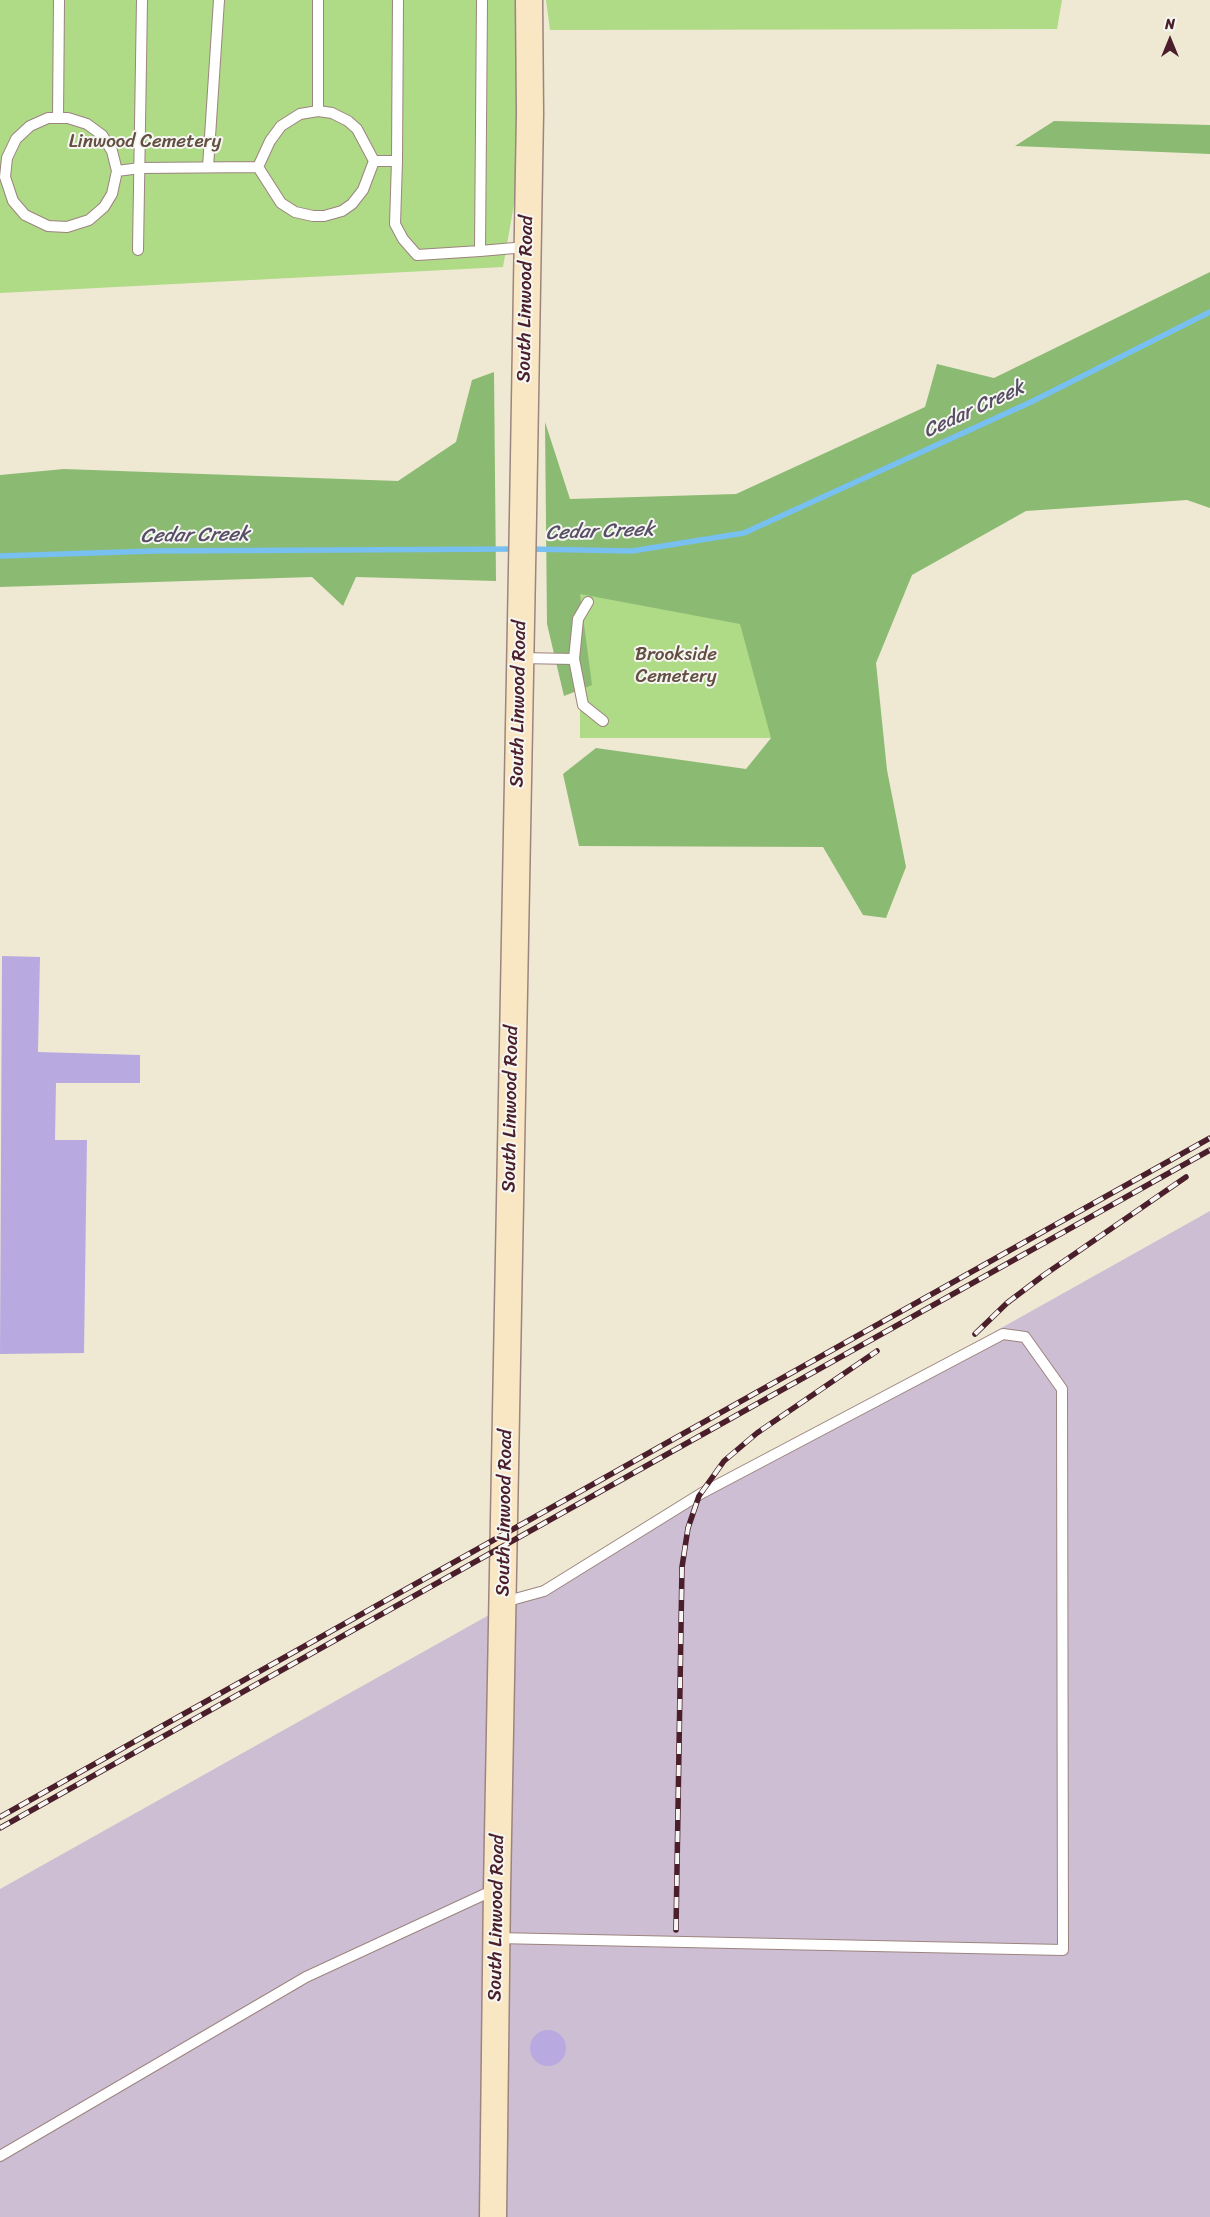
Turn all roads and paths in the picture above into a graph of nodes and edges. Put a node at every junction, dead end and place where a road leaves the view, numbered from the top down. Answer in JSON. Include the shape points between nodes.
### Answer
{"nodes":[{"id":1,"x":59,"y":0,"type":"edge"},
{"id":2,"x":142,"y":0,"type":"edge"},
{"id":3,"x":219,"y":0,"type":"edge"},
{"id":4,"x":318,"y":0,"type":"edge"},
{"id":5,"x":398,"y":0,"type":"edge"},
{"id":6,"x":482,"y":0,"type":"edge"},
{"id":7,"x":529,"y":0,"type":"edge"},
{"id":8,"x":318,"y":111,"type":"junction"},
{"id":9,"x":58,"y":118,"type":"junction"},
{"id":10,"x":374,"y":161,"type":"junction"},
{"id":11,"x":396,"y":161,"type":"junction"},
{"id":12,"x":258,"y":166,"type":"junction"},
{"id":13,"x":208,"y":167,"type":"junction"},
{"id":14,"x":140,"y":168,"type":"junction"},
{"id":15,"x":117,"y":171,"type":"junction"},
{"id":16,"x":3,"y":176,"type":"edge"},
{"id":17,"x":526,"y":247,"type":"junction"},
{"id":18,"x":138,"y":250,"type":"dead end"},
{"id":19,"x":480,"y":251,"type":"junction"},
{"id":20,"x":588,"y":602,"type":"dead end"},
{"id":21,"x":520,"y":658,"type":"junction"},
{"id":22,"x":574,"y":659,"type":"junction"},
{"id":23,"x":603,"y":721,"type":"dead end"},
{"id":24,"x":504,"y":1602,"type":"junction"},
{"id":25,"x":497,"y":1889,"type":"junction"},
{"id":26,"x":496,"y":1938,"type":"junction"},
{"id":27,"x":0,"y":2156,"type":"edge"},
{"id":28,"x":493,"y":2217,"type":"edge"}],
"edges":[{"from":1,"to":9,"type":"lane"},
{"from":2,"to":14,"type":"lane"},
{"from":3,"to":13,"type":"lane"},
{"from":4,"to":8,"type":"lane"},
{"from":5,"to":11,"type":"lane"},
{"from":6,"to":19,"type":"lane"},
{"from":7,"to":17,"type":"main road","name":"South Linwood Road"},
{"from":8,"to":10,"type":"lane","via":[[332,113],[357,129]]},
{"from":8,"to":12,"type":"lane","via":[[300,114],[281,126],[270,140]]},
{"from":9,"to":15,"type":"lane","via":[[87,124],[102,136],[112,151]]},
{"from":9,"to":16,"type":"lane","via":[[48,118],[30,126],[16,139]]},
{"from":10,"to":11,"type":"lane"},
{"from":10,"to":12,"type":"lane","via":[[364,190],[352,204],[324,216],[295,212],[281,203]]},
{"from":11,"to":19,"type":"lane","via":[[395,224],[417,255]]},
{"from":12,"to":13,"type":"lane"},
{"from":13,"to":14,"type":"lane"},
{"from":14,"to":15,"type":"lane"},
{"from":14,"to":18,"type":"lane"},
{"from":15,"to":16,"type":"lane","via":[[112,194],[104,208],[89,220],[67,228],[48,226],[25,215],[13,201]]},
{"from":17,"to":19,"type":"lane"},
{"from":17,"to":21,"type":"main road","name":"South Linwood Road"},
{"from":20,"to":22,"type":"lane","via":[[578,618]]},
{"from":21,"to":22,"type":"lane"},
{"from":21,"to":24,"type":"main road","name":"South Linwood Road"},
{"from":22,"to":23,"type":"lane","via":[[583,705]]},
{"from":24,"to":25,"type":"main road","name":"South Linwood Road"},
{"from":24,"to":26,"type":"lane","via":[[544,1591],[702,1493],[1003,1334],[1026,1337],[1062,1390],[1063,1950]]},
{"from":25,"to":26,"type":"main road","name":"South Linwood Road"},
{"from":25,"to":27,"type":"lane","via":[[306,1977]]},
{"from":26,"to":28,"type":"main road","name":"South Linwood Road"}]}
